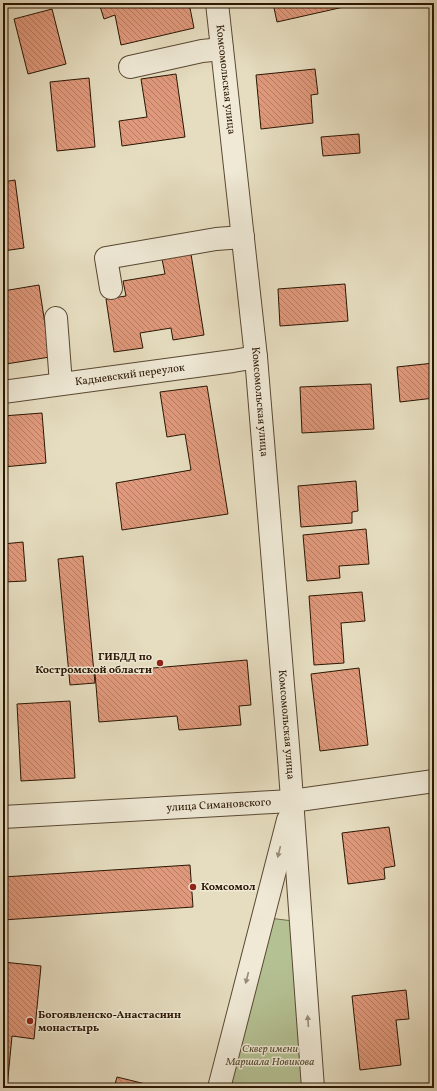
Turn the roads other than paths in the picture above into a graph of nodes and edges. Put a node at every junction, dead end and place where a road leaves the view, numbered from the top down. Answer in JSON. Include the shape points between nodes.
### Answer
{"nodes":[{"id":1,"x":217,"y":3,"type":"edge"},
{"id":2,"x":222,"y":49,"type":"junction"},
{"id":3,"x":130,"y":67,"type":"dead end"},
{"id":4,"x":243,"y":237,"type":"junction"},
{"id":5,"x":111,"y":288,"type":"dead end"},
{"id":6,"x":56,"y":318,"type":"dead end"},
{"id":7,"x":256,"y":357,"type":"junction"},
{"id":8,"x":61,"y":384,"type":"junction"},
{"id":9,"x":3,"y":392,"type":"edge"},
{"id":10,"x":434,"y":781,"type":"edge"},
{"id":11,"x":292,"y":801,"type":"junction"},
{"id":12,"x":3,"y":817,"type":"edge"},
{"id":13,"x":219,"y":1088,"type":"edge"},
{"id":14,"x":313,"y":1088,"type":"edge"}],
"edges":[{"from":1,"to":2,"type":"street","name":"Комсомольская улица"},
{"from":2,"to":3,"type":"street"},
{"from":2,"to":4,"type":"street","name":"Комсомольская улица"},
{"from":4,"to":5,"type":"street","via":[[216,239],[106,258]]},
{"from":4,"to":7,"type":"street","name":"Комсомольская улица"},
{"from":6,"to":8,"type":"street"},
{"from":7,"to":8,"type":"street","name":"Кадыевский переулок"},
{"from":7,"to":11,"type":"street","name":"Комсомольская улица"},
{"from":8,"to":9,"type":"street","name":"Кадыевский переулок"},
{"from":10,"to":11,"type":"street","name":"улица Симановского"},
{"from":11,"to":12,"type":"street","name":"улица Симановского"},
{"from":11,"to":13,"type":"street","name":"Комсомольская улица","one_way":true},
{"from":14,"to":11,"type":"street","name":"Комсомольская улица","one_way":true}]}
